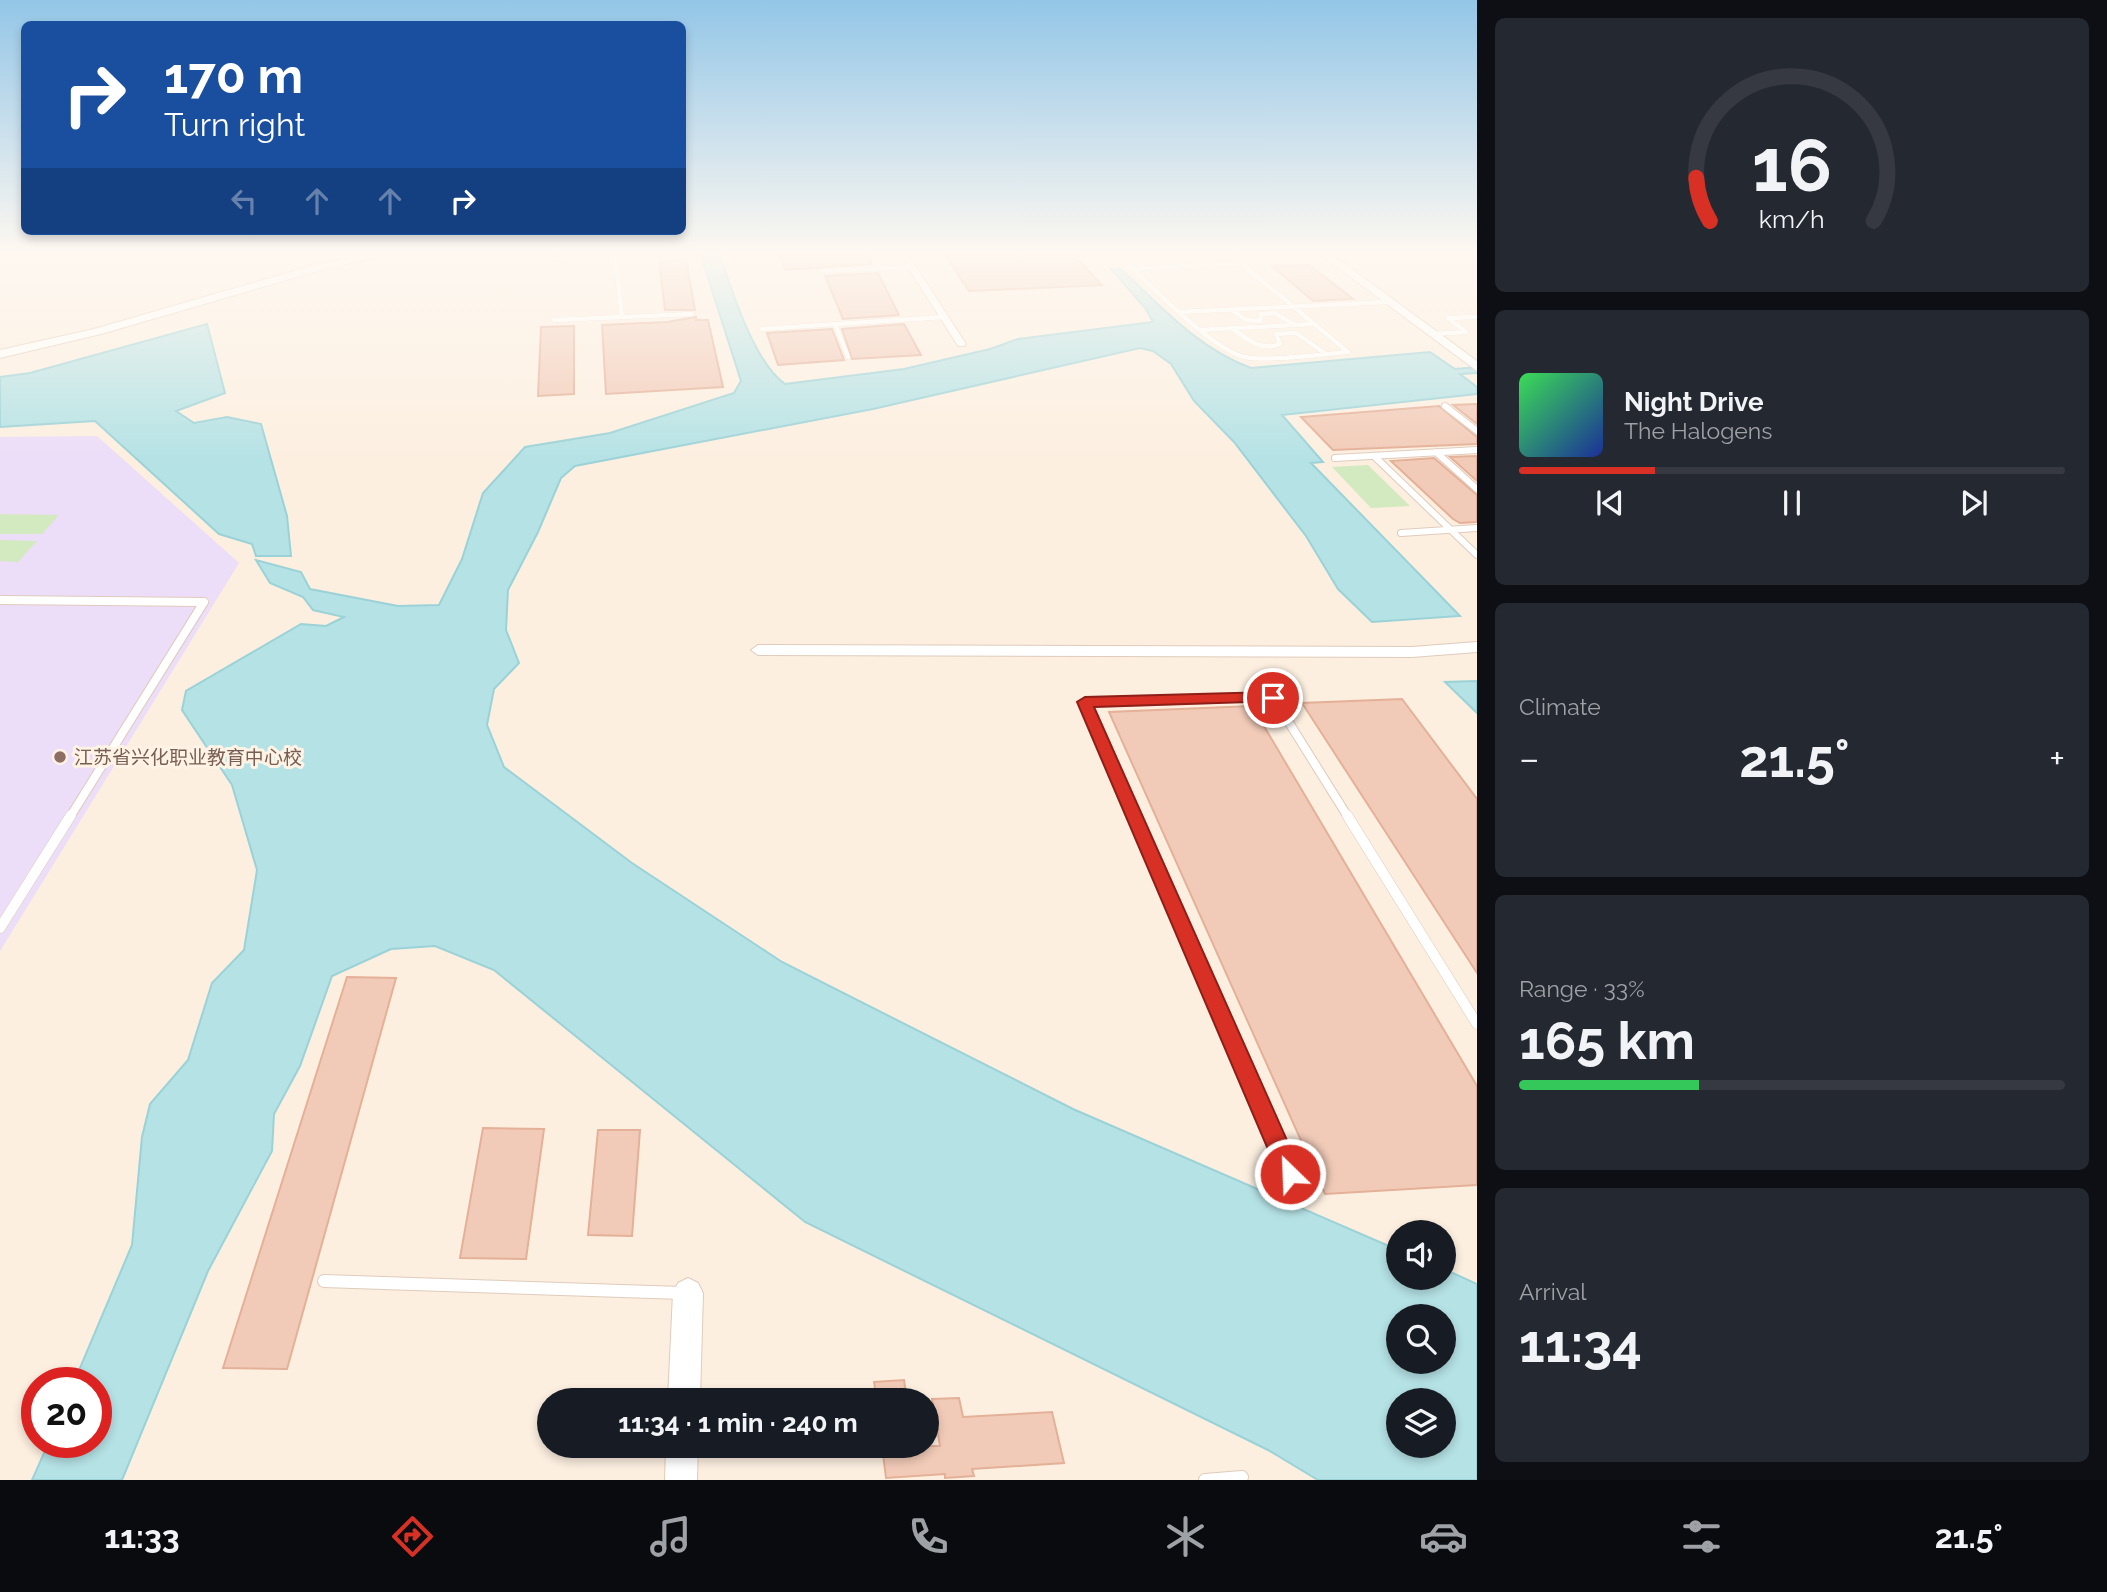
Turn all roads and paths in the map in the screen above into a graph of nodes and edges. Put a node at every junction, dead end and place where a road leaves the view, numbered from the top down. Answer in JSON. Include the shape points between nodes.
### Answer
{"nodes":[{"id":1,"x":131,"y":322,"type":"edge"},
{"id":2,"x":865,"y":322,"type":"edge"},
{"id":3,"x":947,"y":322,"type":"edge"},
{"id":4,"x":1190,"y":322,"type":"edge"},
{"id":5,"x":1289,"y":322,"type":"edge"},
{"id":6,"x":1312,"y":322,"type":"edge"},
{"id":7,"x":1416,"y":322,"type":"edge"},
{"id":8,"x":1453,"y":322,"type":"edge"},
{"id":9,"x":835,"y":324,"type":"junction"},
{"id":10,"x":1314,"y":324,"type":"junction"},
{"id":11,"x":1296,"y":325,"type":"junction"},
{"id":12,"x":762,"y":328,"type":"dead end"},
{"id":13,"x":1231,"y":328,"type":"junction"},
{"id":14,"x":1199,"y":330,"type":"junction"},
{"id":15,"x":1432,"y":334,"type":"junction"},
{"id":16,"x":961,"y":344,"type":"dead end"},
{"id":17,"x":0,"y":354,"type":"edge"},
{"id":18,"x":1326,"y":354,"type":"junction"},
{"id":19,"x":848,"y":358,"type":"dead end"},
{"id":20,"x":1476,"y":366,"type":"edge"},
{"id":21,"x":1445,"y":405,"type":"dead end"},
{"id":22,"x":1477,"y":431,"type":"edge"},
{"id":23,"x":1477,"y":450,"type":"edge"},
{"id":24,"x":1436,"y":452,"type":"junction"},
{"id":25,"x":1374,"y":456,"type":"junction"},
{"id":26,"x":1335,"y":458,"type":"dead end"},
{"id":27,"x":1477,"y":489,"type":"edge"},
{"id":28,"x":1477,"y":528,"type":"edge"},
{"id":29,"x":1450,"y":530,"type":"junction"},
{"id":30,"x":1401,"y":533,"type":"dead end"},
{"id":31,"x":1477,"y":555,"type":"edge"},
{"id":32,"x":0,"y":600,"type":"edge"},
{"id":33,"x":1477,"y":646,"type":"edge"},
{"id":34,"x":758,"y":650,"type":"dead end"},
{"id":35,"x":0,"y":928,"type":"edge"},
{"id":36,"x":1477,"y":1024,"type":"edge"},
{"id":37,"x":1290,"y":1174,"type":"dead end"},
{"id":38,"x":324,"y":1281,"type":"dead end"},
{"id":39,"x":688,"y":1293,"type":"joint"},
{"id":40,"x":684,"y":1388,"type":"edge"},
{"id":41,"x":682,"y":1458,"type":"edge"},
{"id":42,"x":1242,"y":1477,"type":"dead end"},
{"id":43,"x":681,"y":1480,"type":"edge"},
{"id":44,"x":1205,"y":1480,"type":"edge"}],
"edges":[{"from":1,"to":17,"type":"street"},
{"from":2,"to":9,"type":"lane"},
{"from":3,"to":16,"type":"street"},
{"from":4,"to":14,"type":"lane"},
{"from":5,"to":11,"type":"lane"},
{"from":6,"to":10,"type":"lane"},
{"from":7,"to":15,"type":"street"},
{"from":8,"to":15,"type":"lane","via":[[1466,332]]},
{"from":9,"to":12,"type":"lane"},
{"from":9,"to":19,"type":"lane"},
{"from":10,"to":11,"type":"lane"},
{"from":10,"to":18,"type":"lane","via":[[1348,352]]},
{"from":11,"to":13,"type":"lane"},
{"from":13,"to":14,"type":"lane"},
{"from":13,"to":18,"type":"lane","via":[[1269,348],[1280,344],[1276,334],[1292,331]]},
{"from":14,"to":18,"type":"lane","via":[[1241,357]]},
{"from":15,"to":20,"type":"street"},
{"from":21,"to":22,"type":"lane"},
{"from":23,"to":24,"type":"lane"},
{"from":24,"to":25,"type":"lane"},
{"from":24,"to":27,"type":"lane"},
{"from":25,"to":26,"type":"lane"},
{"from":25,"to":29,"type":"lane"},
{"from":28,"to":29,"type":"lane"},
{"from":29,"to":30,"type":"lane"},
{"from":29,"to":31,"type":"lane"},
{"from":32,"to":35,"type":"lane","via":[[204,602]]},
{"from":33,"to":34,"type":"street","via":[[1412,652]]},
{"from":36,"to":37,"type":"lane","via":[[1273,698],[1085,702]]},
{"from":38,"to":39,"type":"lane"},
{"from":39,"to":40,"type":"street"},
{"from":41,"to":43,"type":"street"},
{"from":42,"to":44,"type":"lane"}]}
